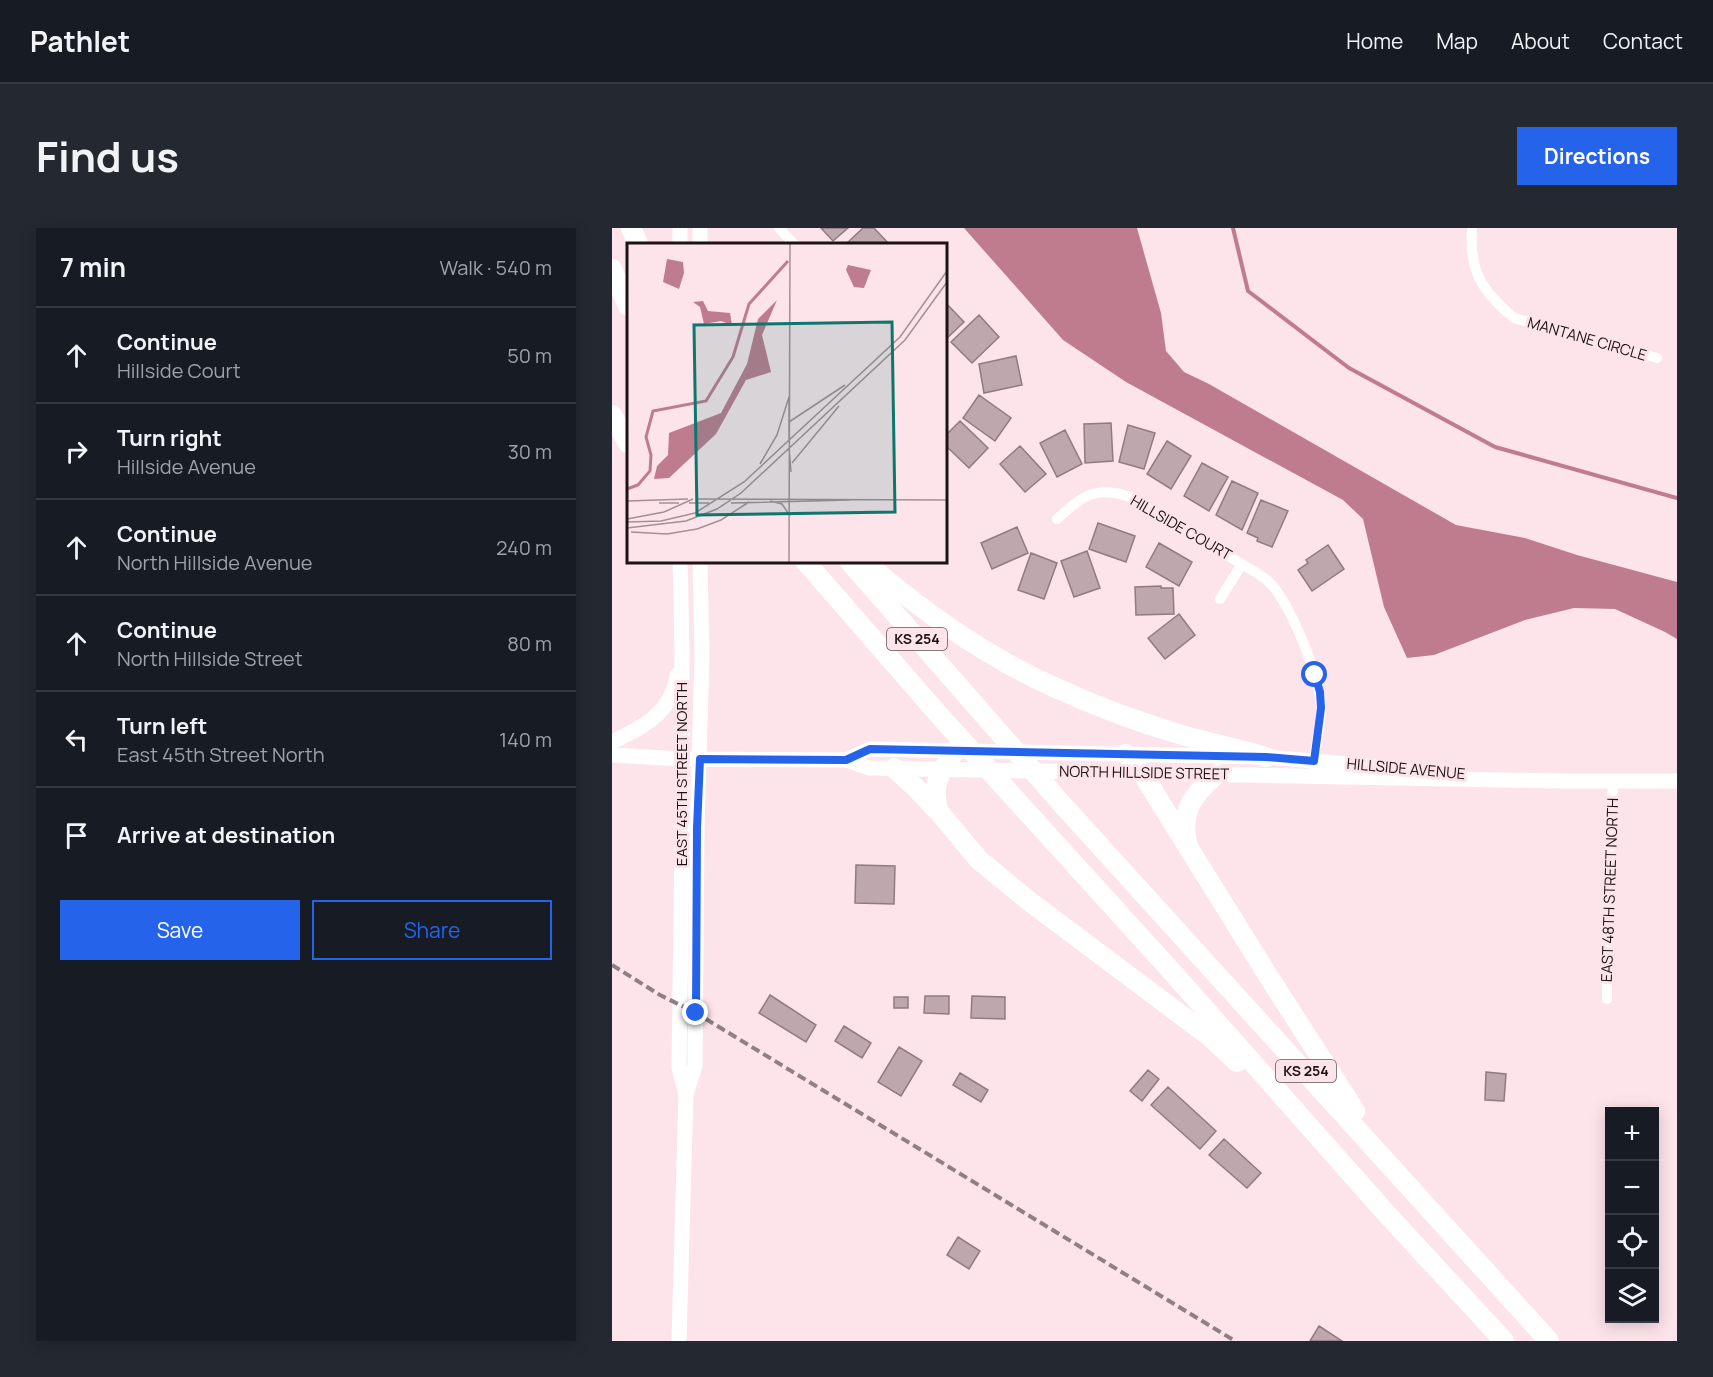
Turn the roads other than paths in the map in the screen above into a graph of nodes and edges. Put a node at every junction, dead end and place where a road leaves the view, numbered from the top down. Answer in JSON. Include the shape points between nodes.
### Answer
{"nodes":[{"id":1,"x":631,"y":228,"type":"edge"},
{"id":2,"x":779,"y":228,"type":"edge"},
{"id":3,"x":1472,"y":228,"type":"edge"},
{"id":4,"x":638,"y":243,"type":"edge"},
{"id":5,"x":793,"y":243,"type":"edge"},
{"id":6,"x":612,"y":269,"type":"edge"},
{"id":7,"x":627,"y":304,"type":"edge"},
{"id":8,"x":1657,"y":358,"type":"dead end"},
{"id":9,"x":612,"y":415,"type":"edge"},
{"id":10,"x":627,"y":441,"type":"edge"},
{"id":11,"x":1057,"y":519,"type":"dead end"},
{"id":12,"x":681,"y":562,"type":"edge"},
{"id":13,"x":700,"y":562,"type":"edge"},
{"id":14,"x":806,"y":562,"type":"edge"},
{"id":15,"x":850,"y":562,"type":"edge"},
{"id":16,"x":865,"y":562,"type":"edge"},
{"id":17,"x":1242,"y":564,"type":"junction"},
{"id":18,"x":1220,"y":599,"type":"dead end"},
{"id":19,"x":682,"y":639,"type":"junction"},
{"id":20,"x":612,"y":742,"type":"edge"},
{"id":21,"x":955,"y":751,"type":"junction"},
{"id":22,"x":1126,"y":754,"type":"junction"},
{"id":23,"x":612,"y":755,"type":"edge"},
{"id":24,"x":1266,"y":757,"type":"junction"},
{"id":25,"x":682,"y":759,"type":"junction"},
{"id":26,"x":700,"y":759,"type":"junction"},
{"id":27,"x":846,"y":760,"type":"junction"},
{"id":28,"x":894,"y":768,"type":"junction"},
{"id":29,"x":1313,"y":768,"type":"junction"},
{"id":30,"x":942,"y":769,"type":"junction"},
{"id":31,"x":1142,"y":774,"type":"junction"},
{"id":32,"x":1218,"y":774,"type":"junction"},
{"id":33,"x":1677,"y":781,"type":"edge"},
{"id":34,"x":1613,"y":782,"type":"junction"},
{"id":35,"x":939,"y":812,"type":"junction"},
{"id":36,"x":1188,"y":845,"type":"junction"},
{"id":37,"x":1607,"y":999,"type":"dead end"},
{"id":38,"x":686,"y":1094,"type":"junction"},
{"id":39,"x":1417,"y":1196,"type":"junction"},
{"id":40,"x":1385,"y":1212,"type":"junction"},
{"id":41,"x":679,"y":1341,"type":"edge"},
{"id":42,"x":1504,"y":1341,"type":"edge"},
{"id":43,"x":1548,"y":1341,"type":"edge"}],
"edges":[{"from":1,"to":4,"type":"highway"},
{"from":2,"to":5,"type":"street"},
{"from":3,"to":8,"type":"street","name":"MANTANE CIRCLE","via":[[1475,270],[1484,289],[1514,318]]},
{"from":6,"to":7,"type":"highway"},
{"from":9,"to":10,"type":"highway"},
{"from":11,"to":17,"type":"street","name":"HILLSIDE COURT","via":[[1083,497],[1104,491],[1117,493]]},
{"from":12,"to":19,"type":"main road","name":"EAST 45TH STREET NORTH"},
{"from":13,"to":26,"type":"main road","name":"EAST 45TH STREET NORTH"},
{"from":14,"to":40,"type":"highway","number":"KS 254"},
{"from":15,"to":39,"type":"highway","number":"KS 254","via":[[1061,803]]},
{"from":16,"to":24,"type":"highway","via":[[956,633],[1052,686],[1170,731]]},
{"from":17,"to":18,"type":"street","name":"HILLSIDE COURT"},
{"from":17,"to":29,"type":"street","name":"HILLSIDE COURT","via":[[1270,583],[1283,600],[1315,675],[1321,708]]},
{"from":19,"to":20,"type":"main road","via":[[676,684],[666,705],[652,720]]},
{"from":19,"to":25,"type":"main road","name":"EAST 45TH STREET NORTH"},
{"from":21,"to":22,"type":"main road","name":"HILLSIDE AVENUE"},
{"from":21,"to":27,"type":"main road","name":"HILLSIDE AVENUE","via":[[870,749]]},
{"from":21,"to":30,"type":"highway"},
{"from":22,"to":24,"type":"main road","name":"HILLSIDE AVENUE"},
{"from":22,"to":31,"type":"highway"},
{"from":23,"to":25,"type":"main road","name":"NORTH HILLSIDE STREET"},
{"from":24,"to":29,"type":"main road","name":"HILLSIDE AVENUE"},
{"from":25,"to":26,"type":"main road","name":"NORTH HILLSIDE STREET"},
{"from":25,"to":38,"type":"main road","name":"EAST 45TH STREET NORTH","via":[[679,1068]]},
{"from":26,"to":27,"type":"main road","name":"NORTH HILLSIDE STREET"},
{"from":26,"to":38,"type":"main road","name":"EAST 45TH STREET NORTH","via":[[695,1066]]},
{"from":27,"to":28,"type":"main road","name":"NORTH HILLSIDE STREET","via":[[869,768]]},
{"from":28,"to":30,"type":"main road","name":"NORTH HILLSIDE STREET"},
{"from":28,"to":35,"type":"highway"},
{"from":29,"to":32,"type":"main road","name":"NORTH HILLSIDE STREET"},
{"from":29,"to":34,"type":"main road","name":"HILLSIDE AVENUE"},
{"from":30,"to":31,"type":"main road","name":"NORTH HILLSIDE STREET"},
{"from":30,"to":35,"type":"highway","via":[[934,799]]},
{"from":31,"to":32,"type":"main road","name":"NORTH HILLSIDE STREET"},
{"from":31,"to":36,"type":"highway"},
{"from":32,"to":36,"type":"highway","via":[[1201,787],[1187,810]]},
{"from":33,"to":34,"type":"main road"},
{"from":34,"to":37,"type":"street","name":"EAST 48TH STREET NORTH","via":[[1607,888]]},
{"from":35,"to":40,"type":"highway","via":[[979,860],[1209,1036],[1361,1196]]},
{"from":36,"to":39,"type":"highway","via":[[1334,1080]]},
{"from":38,"to":41,"type":"main road","name":"EAST 45TH STREET NORTH"},
{"from":39,"to":43,"type":"highway","number":"KS 254"},
{"from":40,"to":42,"type":"highway","number":"KS 254"}]}
